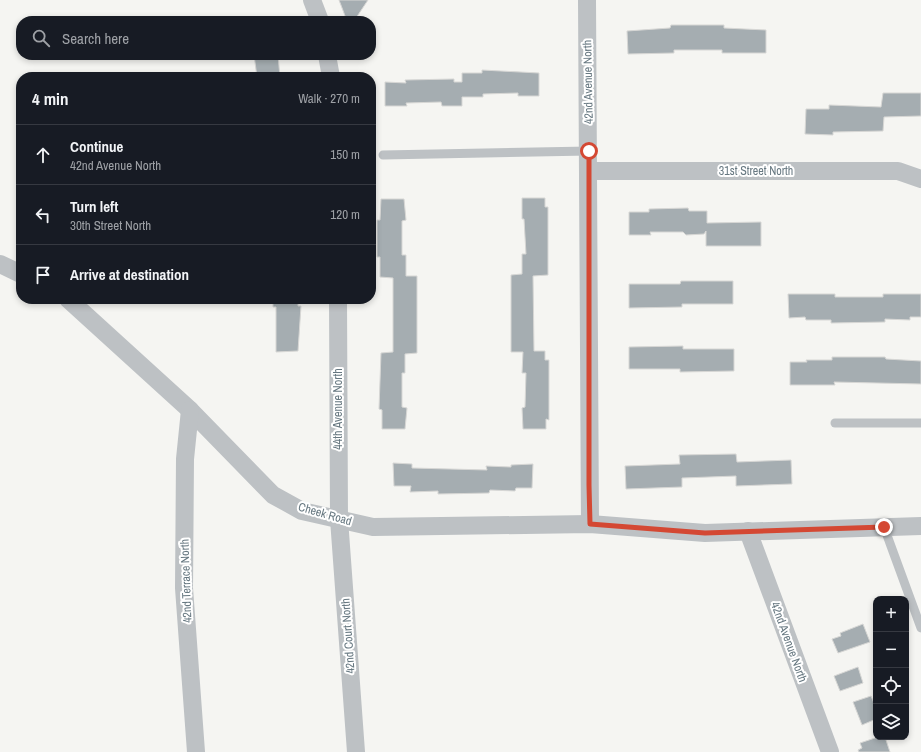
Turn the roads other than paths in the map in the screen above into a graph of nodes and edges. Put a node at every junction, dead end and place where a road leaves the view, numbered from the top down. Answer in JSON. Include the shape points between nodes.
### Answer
{"nodes":[{"id":1,"x":312,"y":0,"type":"edge"},
{"id":2,"x":587,"y":0,"type":"edge"},
{"id":3,"x":318,"y":16,"type":"edge"},
{"id":4,"x":328,"y":60,"type":"edge"},
{"id":5,"x":330,"y":72,"type":"edge"},
{"id":6,"x":589,"y":151,"type":"junction"},
{"id":7,"x":383,"y":155,"type":"dead end"},
{"id":8,"x":589,"y":171,"type":"junction"},
{"id":9,"x":921,"y":179,"type":"edge"},
{"id":10,"x":0,"y":264,"type":"edge"},
{"id":11,"x":16,"y":272,"type":"edge"},
{"id":12,"x":73,"y":304,"type":"edge"},
{"id":13,"x":338,"y":304,"type":"edge"},
{"id":14,"x":190,"y":410,"type":"junction"},
{"id":15,"x":835,"y":423,"type":"dead end"},
{"id":16,"x":921,"y":423,"type":"edge"},
{"id":17,"x":339,"y":519,"type":"junction"},
{"id":18,"x":590,"y":524,"type":"junction"},
{"id":19,"x":921,"y":526,"type":"edge"},
{"id":20,"x":884,"y":527,"type":"junction"},
{"id":21,"x":748,"y":531,"type":"junction"},
{"id":22,"x":921,"y":628,"type":"edge"},
{"id":23,"x":196,"y":752,"type":"edge"},
{"id":24,"x":356,"y":752,"type":"edge"},
{"id":25,"x":830,"y":752,"type":"edge"}],
"edges":[{"from":1,"to":3,"type":"street"},
{"from":2,"to":6,"type":"street","name":"42nd Avenue North"},
{"from":4,"to":5,"type":"street"},
{"from":6,"to":7,"type":"lane"},
{"from":6,"to":8,"type":"street","name":"42nd Avenue North"},
{"from":8,"to":9,"type":"street","name":"31st Street North","via":[[898,171]]},
{"from":8,"to":18,"type":"street","name":"42nd Avenue North"},
{"from":10,"to":11,"type":"street"},
{"from":12,"to":14,"type":"street","name":"Cheek Road"},
{"from":13,"to":17,"type":"street","name":"44th Avenue North"},
{"from":14,"to":17,"type":"street","name":"Cheek Road","via":[[273,495],[302,511]]},
{"from":14,"to":23,"type":"street","name":"42nd Terrace North","via":[[185,459],[184,588]]},
{"from":15,"to":16,"type":"lane"},
{"from":17,"to":18,"type":"street","name":"Cheek Road","via":[[373,527]]},
{"from":17,"to":24,"type":"street","name":"42nd Court North"},
{"from":18,"to":21,"type":"street","name":"Cheek Road","via":[[705,533]]},
{"from":19,"to":20,"type":"street","name":"Cheek Road"},
{"from":20,"to":21,"type":"street","name":"Cheek Road"},
{"from":20,"to":22,"type":"lane"},
{"from":21,"to":25,"type":"street","name":"42nd Avenue North"}]}
